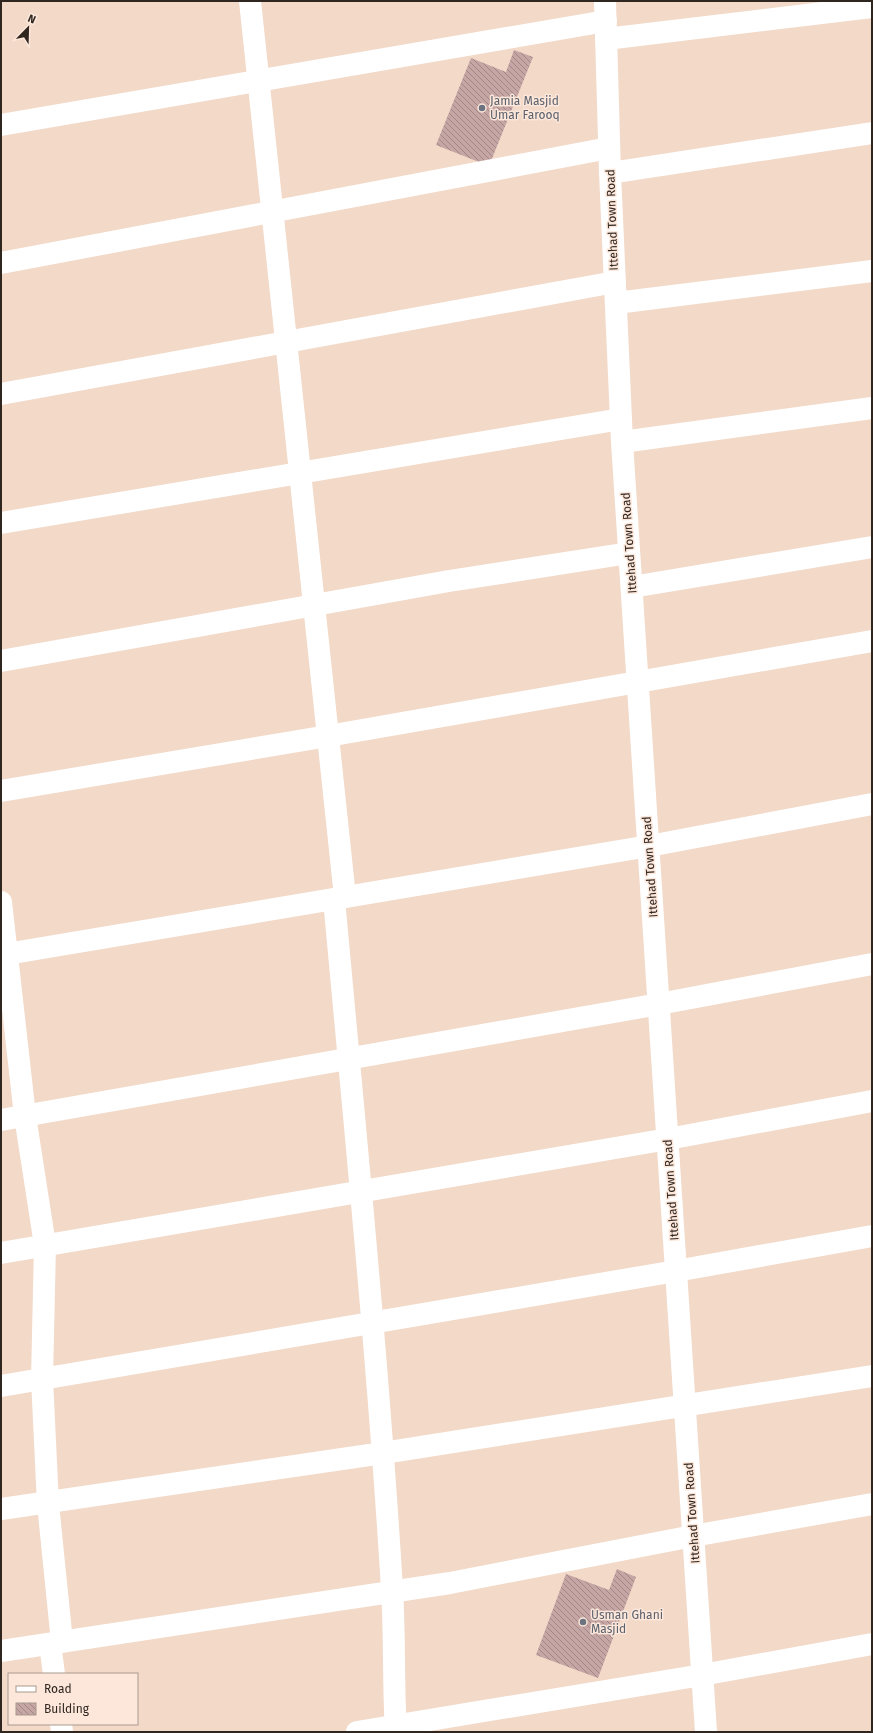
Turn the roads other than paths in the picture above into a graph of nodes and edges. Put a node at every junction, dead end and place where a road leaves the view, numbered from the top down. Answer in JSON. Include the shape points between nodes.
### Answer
{"nodes":[{"id":1,"x":250,"y":1,"type":"edge"},
{"id":2,"x":872,"y":7,"type":"edge"},
{"id":3,"x":606,"y":20,"type":"edge"},
{"id":4,"x":259,"y":80,"type":"junction"},
{"id":5,"x":1,"y":125,"type":"edge"},
{"id":6,"x":872,"y":133,"type":"edge"},
{"id":7,"x":609,"y":148,"type":"junction"},
{"id":8,"x":610,"y":174,"type":"junction"},
{"id":9,"x":272,"y":212,"type":"junction"},
{"id":10,"x":1,"y":263,"type":"edge"},
{"id":11,"x":872,"y":270,"type":"edge"},
{"id":12,"x":615,"y":293,"type":"junction"},
{"id":13,"x":286,"y":342,"type":"junction"},
{"id":14,"x":1,"y":394,"type":"edge"},
{"id":15,"x":872,"y":408,"type":"edge"},
{"id":16,"x":621,"y":419,"type":"junction"},
{"id":17,"x":622,"y":442,"type":"junction"},
{"id":18,"x":300,"y":474,"type":"junction"},
{"id":19,"x":1,"y":523,"type":"edge"},
{"id":20,"x":872,"y":546,"type":"edge"},
{"id":21,"x":629,"y":553,"type":"junction"},
{"id":22,"x":632,"y":587,"type":"junction"},
{"id":23,"x":314,"y":606,"type":"junction"},
{"id":24,"x":872,"y":641,"type":"edge"},
{"id":25,"x":1,"y":661,"type":"edge"},
{"id":26,"x":638,"y":682,"type":"junction"},
{"id":27,"x":328,"y":736,"type":"junction"},
{"id":28,"x":1,"y":791,"type":"edge"},
{"id":29,"x":872,"y":804,"type":"edge"},
{"id":30,"x":648,"y":846,"type":"junction"},
{"id":31,"x":339,"y":898,"type":"junction"},
{"id":32,"x":1,"y":902,"type":"edge"},
{"id":33,"x":3,"y":954,"type":"edge"},
{"id":34,"x":872,"y":964,"type":"edge"},
{"id":35,"x":659,"y":1004,"type":"junction"},
{"id":36,"x":348,"y":1058,"type":"junction"},
{"id":37,"x":872,"y":1101,"type":"edge"},
{"id":38,"x":26,"y":1116,"type":"junction"},
{"id":39,"x":1,"y":1120,"type":"edge"},
{"id":40,"x":668,"y":1139,"type":"junction"},
{"id":41,"x":361,"y":1191,"type":"junction"},
{"id":42,"x":872,"y":1236,"type":"edge"},
{"id":43,"x":45,"y":1245,"type":"junction"},
{"id":44,"x":1,"y":1253,"type":"edge"},
{"id":45,"x":676,"y":1271,"type":"junction"},
{"id":46,"x":372,"y":1323,"type":"junction"},
{"id":47,"x":872,"y":1376,"type":"edge"},
{"id":48,"x":42,"y":1379,"type":"junction"},
{"id":49,"x":1,"y":1386,"type":"edge"},
{"id":50,"x":684,"y":1406,"type":"junction"},
{"id":51,"x":382,"y":1453,"type":"junction"},
{"id":52,"x":48,"y":1504,"type":"junction"},
{"id":53,"x":872,"y":1504,"type":"edge"},
{"id":54,"x":1,"y":1509,"type":"edge"},
{"id":55,"x":693,"y":1536,"type":"junction"},
{"id":56,"x":392,"y":1592,"type":"junction"},
{"id":57,"x":56,"y":1643,"type":"junction"},
{"id":58,"x":872,"y":1644,"type":"edge"},
{"id":59,"x":1,"y":1651,"type":"edge"},
{"id":60,"x":54,"y":1673,"type":"edge"},
{"id":61,"x":702,"y":1675,"type":"junction"},
{"id":62,"x":396,"y":1729,"type":"edge"},
{"id":63,"x":357,"y":1732,"type":"edge"},
{"id":64,"x":706,"y":1732,"type":"edge"}],
"edges":[{"from":1,"to":4,"type":"street"},
{"from":2,"to":3,"type":"street"},
{"from":3,"to":4,"type":"street"},
{"from":3,"to":7,"type":"street","name":"Ittehad Town Road"},
{"from":4,"to":5,"type":"street"},
{"from":4,"to":9,"type":"street"},
{"from":6,"to":8,"type":"street"},
{"from":7,"to":8,"type":"street","name":"Ittehad Town Road"},
{"from":7,"to":9,"type":"street"},
{"from":8,"to":12,"type":"street","name":"Ittehad Town Road"},
{"from":9,"to":10,"type":"street"},
{"from":9,"to":13,"type":"street"},
{"from":11,"to":12,"type":"street"},
{"from":12,"to":13,"type":"street"},
{"from":12,"to":16,"type":"street","name":"Ittehad Town Road"},
{"from":13,"to":14,"type":"street"},
{"from":13,"to":18,"type":"street"},
{"from":15,"to":17,"type":"street"},
{"from":16,"to":17,"type":"street","name":"Ittehad Town Road"},
{"from":16,"to":18,"type":"street"},
{"from":17,"to":21,"type":"street","name":"Ittehad Town Road"},
{"from":18,"to":19,"type":"street"},
{"from":18,"to":23,"type":"street"},
{"from":20,"to":22,"type":"street"},
{"from":21,"to":22,"type":"street","name":"Ittehad Town Road"},
{"from":21,"to":23,"type":"street","via":[[449,581]]},
{"from":22,"to":26,"type":"street","name":"Ittehad Town Road"},
{"from":23,"to":25,"type":"street"},
{"from":23,"to":27,"type":"street"},
{"from":24,"to":26,"type":"street"},
{"from":26,"to":27,"type":"street"},
{"from":26,"to":30,"type":"street","name":"Ittehad Town Road"},
{"from":27,"to":28,"type":"street"},
{"from":27,"to":31,"type":"street"},
{"from":29,"to":30,"type":"street"},
{"from":30,"to":31,"type":"street"},
{"from":30,"to":35,"type":"street","name":"Ittehad Town Road"},
{"from":31,"to":33,"type":"street"},
{"from":31,"to":36,"type":"street"},
{"from":32,"to":33,"type":"street"},
{"from":33,"to":38,"type":"street"},
{"from":34,"to":35,"type":"street"},
{"from":35,"to":36,"type":"street"},
{"from":35,"to":40,"type":"street","name":"Ittehad Town Road"},
{"from":36,"to":38,"type":"street"},
{"from":36,"to":41,"type":"street"},
{"from":37,"to":40,"type":"street"},
{"from":38,"to":39,"type":"street"},
{"from":38,"to":43,"type":"street"},
{"from":40,"to":41,"type":"street"},
{"from":40,"to":45,"type":"street","name":"Ittehad Town Road"},
{"from":41,"to":43,"type":"street"},
{"from":41,"to":46,"type":"street"},
{"from":42,"to":45,"type":"street"},
{"from":43,"to":44,"type":"street"},
{"from":43,"to":48,"type":"street"},
{"from":45,"to":46,"type":"street"},
{"from":45,"to":50,"type":"street","name":"Ittehad Town Road"},
{"from":46,"to":48,"type":"street"},
{"from":46,"to":51,"type":"street"},
{"from":47,"to":50,"type":"street"},
{"from":48,"to":49,"type":"street"},
{"from":48,"to":52,"type":"street"},
{"from":50,"to":51,"type":"street"},
{"from":50,"to":55,"type":"street","name":"Ittehad Town Road"},
{"from":51,"to":52,"type":"street"},
{"from":51,"to":56,"type":"street"},
{"from":52,"to":54,"type":"street"},
{"from":52,"to":57,"type":"street"},
{"from":53,"to":55,"type":"street"},
{"from":55,"to":56,"type":"street"},
{"from":55,"to":61,"type":"street","name":"Ittehad Town Road"},
{"from":56,"to":57,"type":"street"},
{"from":56,"to":62,"type":"street"},
{"from":57,"to":59,"type":"street"},
{"from":57,"to":60,"type":"street"},
{"from":58,"to":61,"type":"street"},
{"from":61,"to":62,"type":"street"},
{"from":61,"to":64,"type":"street","name":"Ittehad Town Road"},
{"from":62,"to":63,"type":"street"}]}
